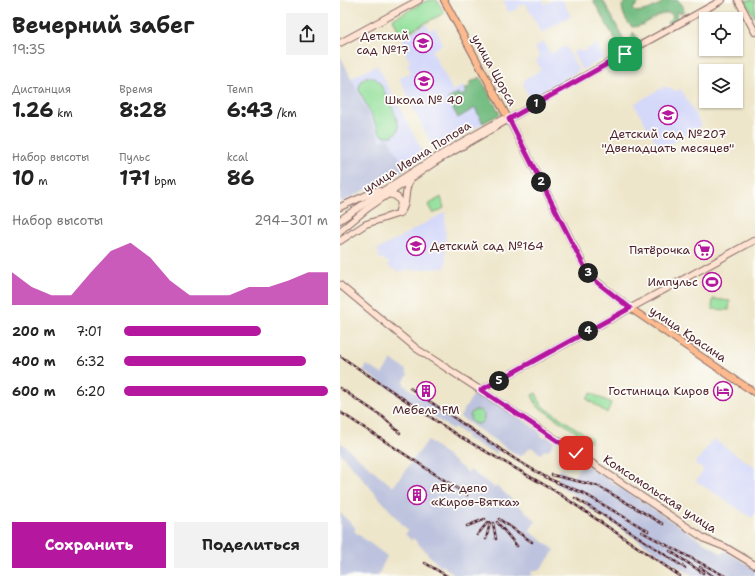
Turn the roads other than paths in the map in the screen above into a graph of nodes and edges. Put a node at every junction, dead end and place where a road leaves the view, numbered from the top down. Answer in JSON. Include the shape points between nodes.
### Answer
{"nodes":[{"id":1,"x":419,"y":0,"type":"edge"},
{"id":2,"x":444,"y":0,"type":"edge"},
{"id":3,"x":722,"y":0,"type":"edge"},
{"id":4,"x":738,"y":0,"type":"edge"},
{"id":5,"x":755,"y":32,"type":"edge"},
{"id":6,"x":340,"y":43,"type":"edge"},
{"id":7,"x":509,"y":119,"type":"junction"},
{"id":8,"x":412,"y":177,"type":"junction"},
{"id":9,"x":386,"y":191,"type":"junction"},
{"id":10,"x":340,"y":207,"type":"edge"},
{"id":11,"x":388,"y":217,"type":"junction"},
{"id":12,"x":340,"y":220,"type":"edge"},
{"id":13,"x":340,"y":231,"type":"edge"},
{"id":14,"x":755,"y":240,"type":"edge"},
{"id":15,"x":340,"y":241,"type":"edge"},
{"id":16,"x":592,"y":277,"type":"joint"},
{"id":17,"x":340,"y":286,"type":"edge"},
{"id":18,"x":630,"y":308,"type":"junction"},
{"id":19,"x":481,"y":390,"type":"junction"},
{"id":20,"x":755,"y":393,"type":"edge"},
{"id":21,"x":755,"y":565,"type":"edge"}],
"edges":[{"from":1,"to":6,"type":"main road"},
{"from":2,"to":7,"type":"main road","name":"улица Щорса"},
{"from":3,"to":7,"type":"main road","name":"улица Ивана Попова"},
{"from":4,"to":5,"type":"main road"},
{"from":7,"to":8,"type":"main road","name":"улица Ивана Попова"},
{"from":7,"to":9,"type":"main road","name":"улица Ивана Попова","via":[[503,119],[440,154]]},
{"from":7,"to":16,"type":"main road","name":"улица Щорса","via":[[578,255]]},
{"from":8,"to":9,"type":"main road","name":"улица Ивана Попова"},
{"from":8,"to":11,"type":"main road","via":[[406,186],[404,209],[399,214]]},
{"from":9,"to":10,"type":"main road"},
{"from":9,"to":11,"type":"main road","via":[[398,197],[402,204],[397,212]]},
{"from":9,"to":12,"type":"main road","name":"улица Ивана Попова"},
{"from":9,"to":13,"type":"main road","name":"улица Ивана Попова"},
{"from":11,"to":15,"type":"main road","via":[[361,227]]},
{"from":14,"to":18,"type":"main road"},
{"from":16,"to":18,"type":"main road","name":"улица Красина"},
{"from":17,"to":19,"type":"main road","name":"Комсомольская улица","via":[[417,349]]},
{"from":18,"to":19,"type":"main road"},
{"from":18,"to":20,"type":"main road","name":"улица Красина"},
{"from":19,"to":21,"type":"main road","name":"Комсомольская улица","via":[[705,539]]}]}
